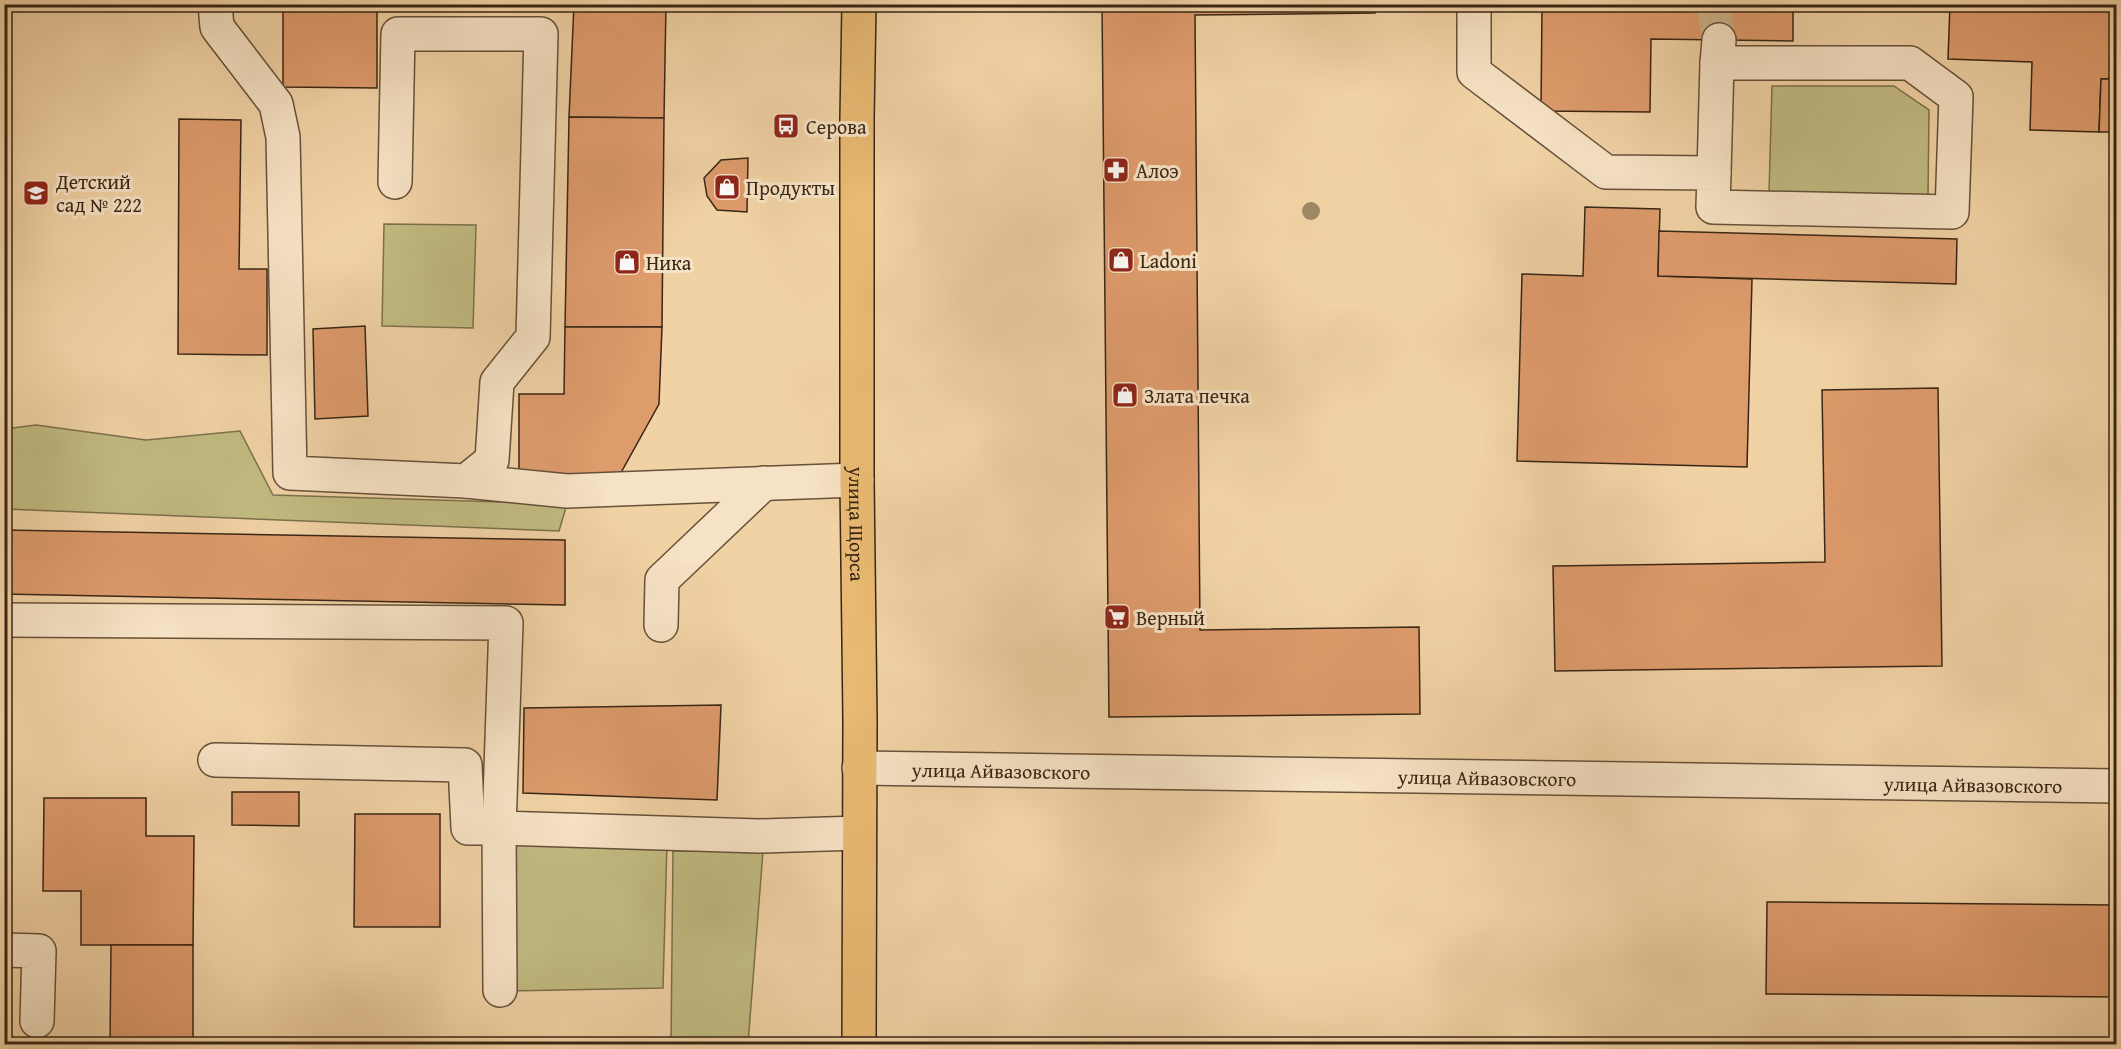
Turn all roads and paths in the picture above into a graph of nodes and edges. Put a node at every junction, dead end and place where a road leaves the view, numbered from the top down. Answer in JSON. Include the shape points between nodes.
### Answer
{"nodes":[{"id":1,"x":215,"y":4,"type":"edge"},
{"id":2,"x":859,"y":4,"type":"edge"},
{"id":3,"x":1474,"y":4,"type":"edge"},
{"id":4,"x":1714,"y":173,"type":"junction"},
{"id":5,"x":395,"y":182,"type":"dead end"},
{"id":6,"x":857,"y":480,"type":"junction"},
{"id":7,"x":466,"y":481,"type":"junction"},
{"id":8,"x":764,"y":483,"type":"junction"},
{"id":9,"x":4,"y":620,"type":"edge"},
{"id":10,"x":661,"y":625,"type":"dead end"},
{"id":11,"x":215,"y":760,"type":"dead end"},
{"id":12,"x":859,"y":768,"type":"junction"},
{"id":13,"x":2116,"y":786,"type":"edge"},
{"id":14,"x":499,"y":828,"type":"junction"},
{"id":15,"x":859,"y":833,"type":"junction"},
{"id":16,"x":4,"y":950,"type":"edge"},
{"id":17,"x":500,"y":990,"type":"dead end"},
{"id":18,"x":37,"y":1021,"type":"dead end"},
{"id":19,"x":859,"y":1044,"type":"edge"}],
"edges":[{"from":1,"to":7,"type":"street","via":[[217,27],[276,104],[280,116],[301,348],[290,473]]},
{"from":2,"to":6,"type":"main road","name":"улица Щорса"},
{"from":3,"to":4,"type":"street","via":[[1474,72],[1606,172]]},
{"from":4,"to":4,"type":"street","via":[[1713,207],[1952,212],[1956,97],[1910,63],[1718,51]]},
{"from":5,"to":7,"type":"street","via":[[398,34],[541,34],[533,337],[497,382],[492,460]]},
{"from":6,"to":8,"type":"street"},
{"from":6,"to":12,"type":"main road","name":"улица Щорса"},
{"from":7,"to":8,"type":"street","via":[[567,491]]},
{"from":8,"to":10,"type":"street","via":[[662,580]]},
{"from":9,"to":14,"type":"street","via":[[506,623]]},
{"from":11,"to":14,"type":"street","via":[[465,765],[468,828]]},
{"from":12,"to":13,"type":"street","name":"улица Айвазовского"},
{"from":12,"to":15,"type":"main road","name":"улица Щорса"},
{"from":14,"to":15,"type":"street","via":[[759,836]]},
{"from":14,"to":17,"type":"street"},
{"from":15,"to":19,"type":"main road","name":"улица Щорса"},
{"from":16,"to":18,"type":"street","via":[[39,951]]}]}
